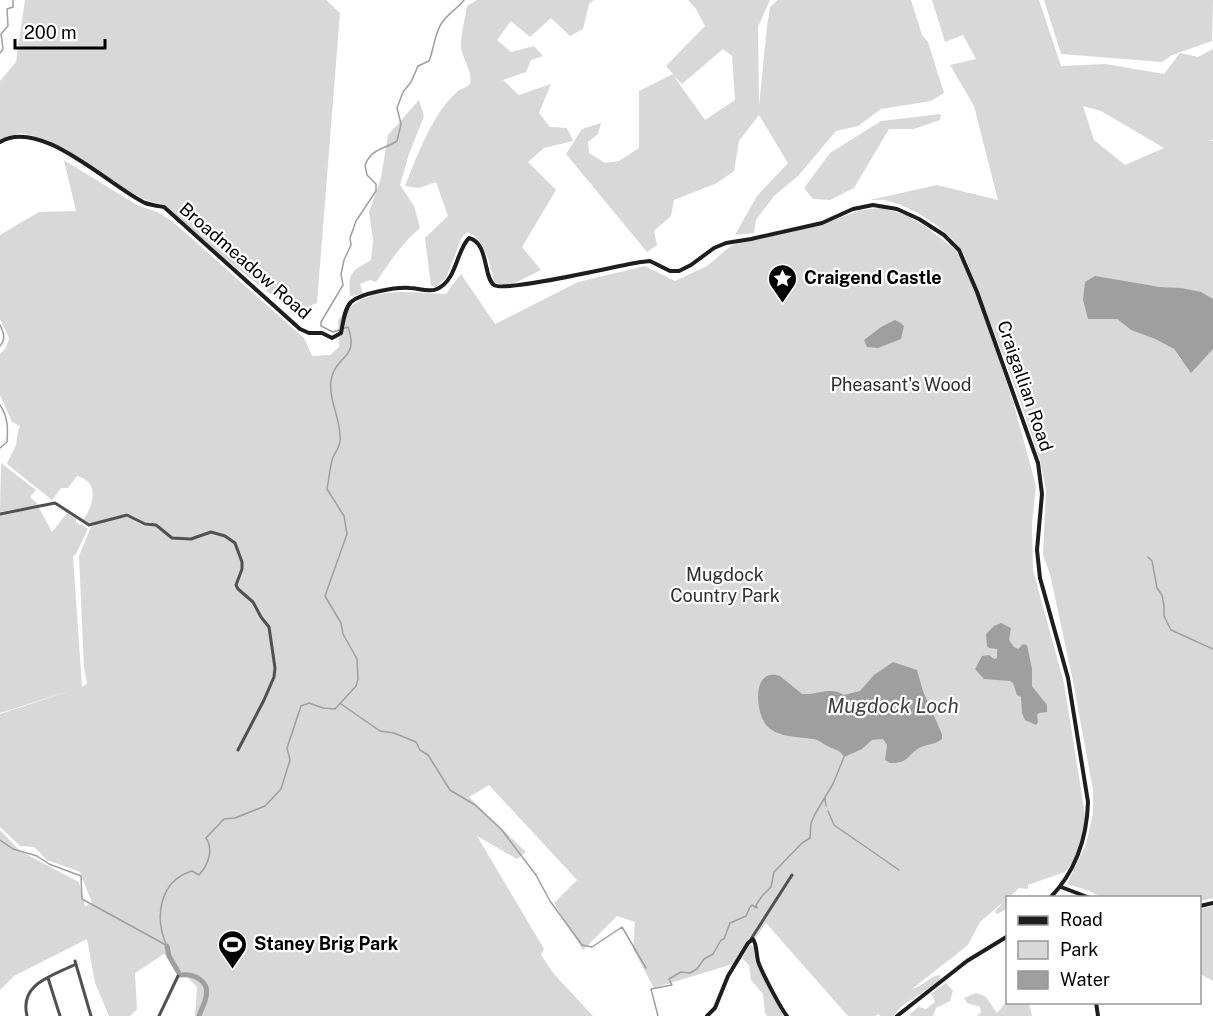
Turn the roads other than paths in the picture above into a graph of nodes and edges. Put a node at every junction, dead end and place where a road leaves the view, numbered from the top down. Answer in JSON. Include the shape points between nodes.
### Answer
{"nodes":[{"id":1,"x":0,"y":142,"type":"edge"},
{"id":2,"x":618,"y":265,"type":"joint"},
{"id":3,"x":0,"y":514,"type":"edge"},
{"id":4,"x":238,"y":750,"type":"dead end"},
{"id":5,"x":792,"y":875,"type":"dead end"},
{"id":6,"x":1060,"y":887,"type":"junction"},
{"id":7,"x":1055,"y":892,"type":"junction"},
{"id":8,"x":1051,"y":896,"type":"edge"},
{"id":9,"x":1057,"y":896,"type":"edge"},
{"id":10,"x":1087,"y":896,"type":"edge"},
{"id":11,"x":1006,"y":937,"type":"edge"},
{"id":12,"x":751,"y":939,"type":"junction"},
{"id":13,"x":178,"y":976,"type":"dead end"},
{"id":14,"x":48,"y":978,"type":"junction"},
{"id":15,"x":27,"y":1016,"type":"edge"},
{"id":16,"x":60,"y":1016,"type":"edge"},
{"id":17,"x":91,"y":1016,"type":"edge"},
{"id":18,"x":159,"y":1016,"type":"edge"},
{"id":19,"x":707,"y":1016,"type":"edge"},
{"id":20,"x":787,"y":1016,"type":"edge"},
{"id":21,"x":897,"y":1016,"type":"edge"}],
"edges":[{"from":1,"to":2,"type":"street","name":"Broadmeadow Road","via":[[20,136],[40,141],[88,164],[146,204],[164,207],[300,328],[332,338],[342,332],[350,304],[363,297],[397,288],[439,288],[449,278],[469,238],[482,252],[491,282],[499,287]]},
{"from":2,"to":6,"type":"street","name":"Craigallian Road","via":[[650,261],[679,271],[726,243],[822,223],[873,205],[897,209],[919,219],[959,250],[983,306],[1041,479],[1037,550],[1040,578],[1068,678],[1088,802],[1088,822],[1081,848]]},
{"from":3,"to":4,"type":"street","via":[[55,503],[89,525],[127,515],[156,525],[172,538],[192,539],[211,532],[235,543],[242,569],[236,585],[269,627],[275,668],[264,700]]},
{"from":5,"to":12,"type":"street"},
{"from":6,"to":7,"type":"street","name":"Craigallian Road"},
{"from":6,"to":10,"type":"street"},
{"from":7,"to":8,"type":"street","name":"Craigallian Road"},
{"from":7,"to":9,"type":"street"},
{"from":11,"to":21,"type":"street","via":[[967,961]]},
{"from":12,"to":19,"type":"street"},
{"from":12,"to":20,"type":"street","via":[[762,971]]},
{"from":13,"to":18,"type":"street"},
{"from":14,"to":15,"type":"street","via":[[35,985],[25,999]]},
{"from":14,"to":16,"type":"street"},
{"from":14,"to":17,"type":"street","via":[[75,963]]}]}
